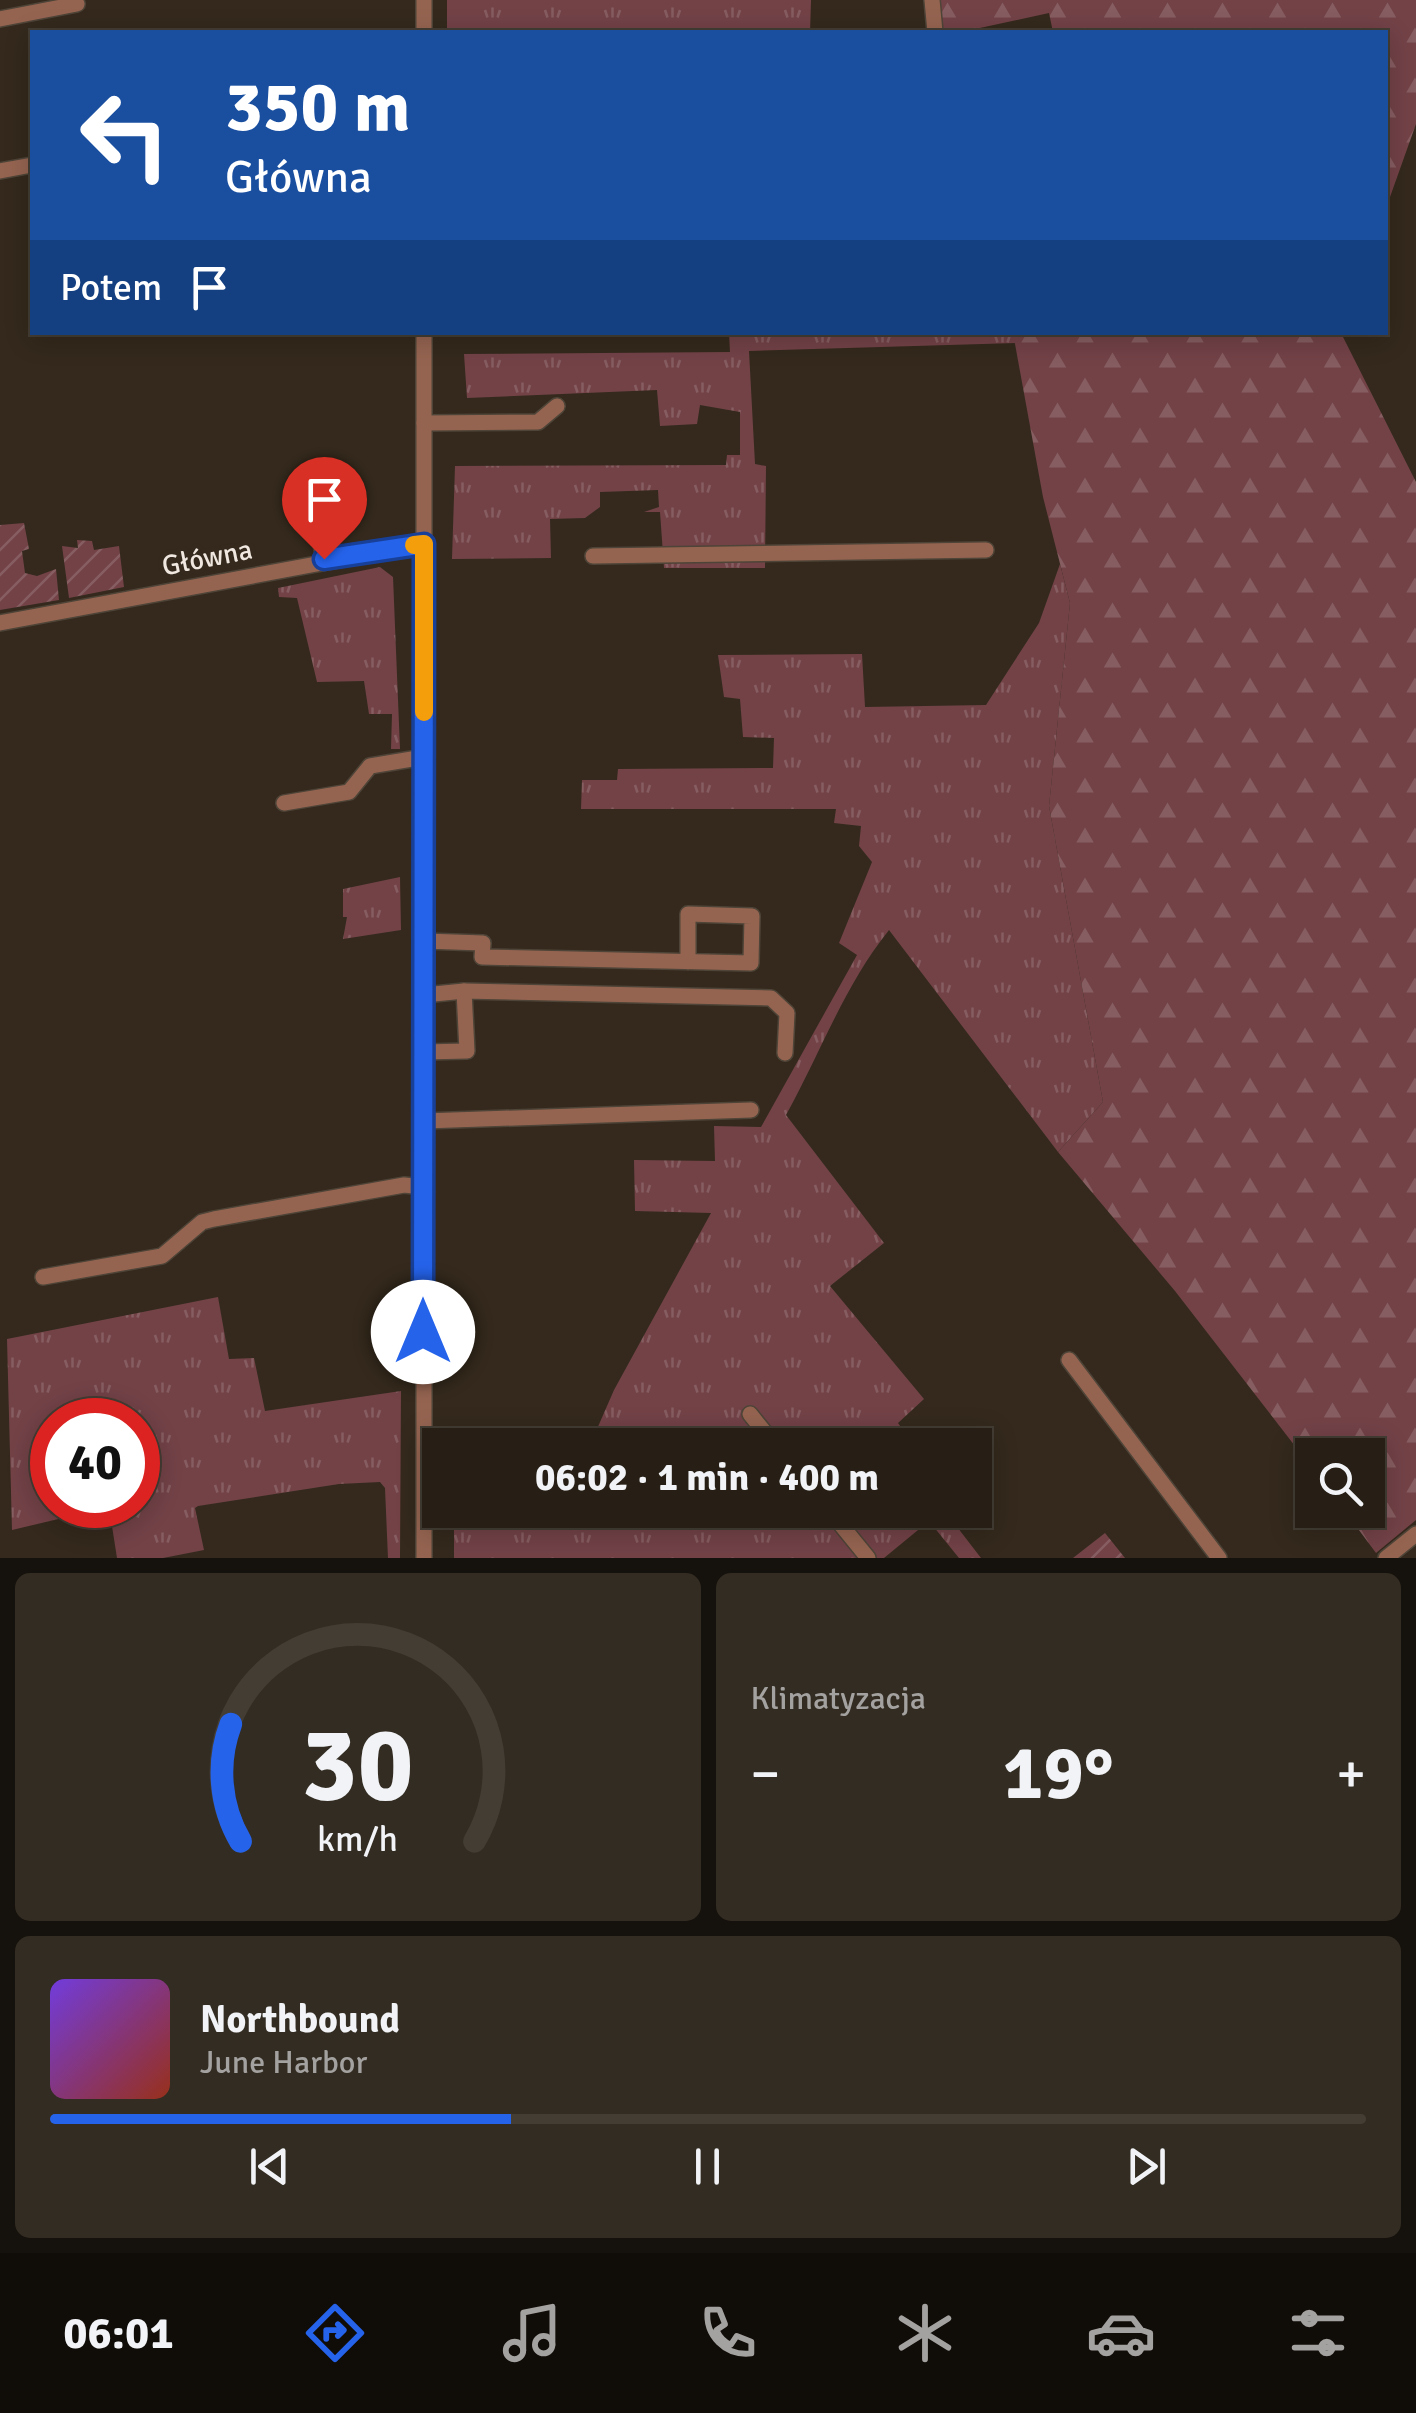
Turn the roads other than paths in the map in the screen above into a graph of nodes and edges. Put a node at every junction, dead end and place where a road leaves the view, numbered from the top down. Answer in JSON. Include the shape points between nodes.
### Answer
{"nodes":[{"id":1,"x":424,"y":0,"type":"edge"},
{"id":2,"x":932,"y":0,"type":"edge"},
{"id":3,"x":76,"y":4,"type":"dead end"},
{"id":4,"x":0,"y":19,"type":"edge"},
{"id":5,"x":424,"y":30,"type":"edge"},
{"id":6,"x":935,"y":30,"type":"edge"},
{"id":7,"x":30,"y":166,"type":"edge"},
{"id":8,"x":0,"y":171,"type":"edge"},
{"id":9,"x":424,"y":335,"type":"edge"},
{"id":10,"x":557,"y":406,"type":"dead end"},
{"id":11,"x":424,"y":423,"type":"junction"},
{"id":12,"x":318,"y":525,"type":"dead end"},
{"id":13,"x":424,"y":544,"type":"junction"},
{"id":14,"x":986,"y":550,"type":"dead end"},
{"id":15,"x":593,"y":556,"type":"dead end"},
{"id":16,"x":324,"y":559,"type":"junction"},
{"id":17,"x":0,"y":623,"type":"edge"},
{"id":18,"x":424,"y":758,"type":"junction"},
{"id":19,"x":284,"y":803,"type":"dead end"},
{"id":20,"x":424,"y":940,"type":"junction"},
{"id":21,"x":688,"y":962,"type":"junction"},
{"id":22,"x":464,"y":991,"type":"junction"},
{"id":23,"x":424,"y":995,"type":"junction"},
{"id":24,"x":424,"y":1052,"type":"junction"},
{"id":25,"x":785,"y":1053,"type":"dead end"},
{"id":26,"x":751,"y":1110,"type":"dead end"},
{"id":27,"x":424,"y":1121,"type":"junction"},
{"id":28,"x":424,"y":1186,"type":"junction"},
{"id":29,"x":43,"y":1277,"type":"dead end"},
{"id":30,"x":1069,"y":1360,"type":"dead end"},
{"id":31,"x":750,"y":1414,"type":"dead end"},
{"id":32,"x":762,"y":1428,"type":"edge"},
{"id":33,"x":844,"y":1528,"type":"edge"},
{"id":34,"x":1416,"y":1534,"type":"edge"},
{"id":35,"x":424,"y":1558,"type":"edge"},
{"id":36,"x":868,"y":1558,"type":"edge"},
{"id":37,"x":1218,"y":1558,"type":"edge"},
{"id":38,"x":1386,"y":1558,"type":"edge"}],
"edges":[{"from":1,"to":5,"type":"street"},
{"from":2,"to":6,"type":"street"},
{"from":3,"to":4,"type":"street"},
{"from":7,"to":8,"type":"street"},
{"from":9,"to":11,"type":"street"},
{"from":10,"to":11,"type":"street","via":[[538,422]]},
{"from":11,"to":13,"type":"street"},
{"from":12,"to":16,"type":"street"},
{"from":13,"to":16,"type":"street","name":"Główna"},
{"from":13,"to":18,"type":"street"},
{"from":14,"to":15,"type":"street"},
{"from":16,"to":17,"type":"street","name":"Główna"},
{"from":18,"to":19,"type":"street","via":[[370,766],[349,792]]},
{"from":18,"to":20,"type":"street"},
{"from":20,"to":21,"type":"street","via":[[483,944],[482,957]]},
{"from":20,"to":23,"type":"street"},
{"from":21,"to":21,"type":"street","via":[[751,963],[752,916],[688,914]]},
{"from":22,"to":23,"type":"street"},
{"from":22,"to":24,"type":"street","via":[[467,1051]]},
{"from":22,"to":25,"type":"street","via":[[771,998],[787,1013]]},
{"from":23,"to":24,"type":"street"},
{"from":24,"to":27,"type":"street"},
{"from":26,"to":27,"type":"street"},
{"from":27,"to":28,"type":"street"},
{"from":28,"to":29,"type":"street","via":[[214,1219],[162,1256]]},
{"from":28,"to":35,"type":"street"},
{"from":30,"to":37,"type":"street"},
{"from":31,"to":32,"type":"street"},
{"from":33,"to":36,"type":"street"},
{"from":34,"to":38,"type":"street"}]}
